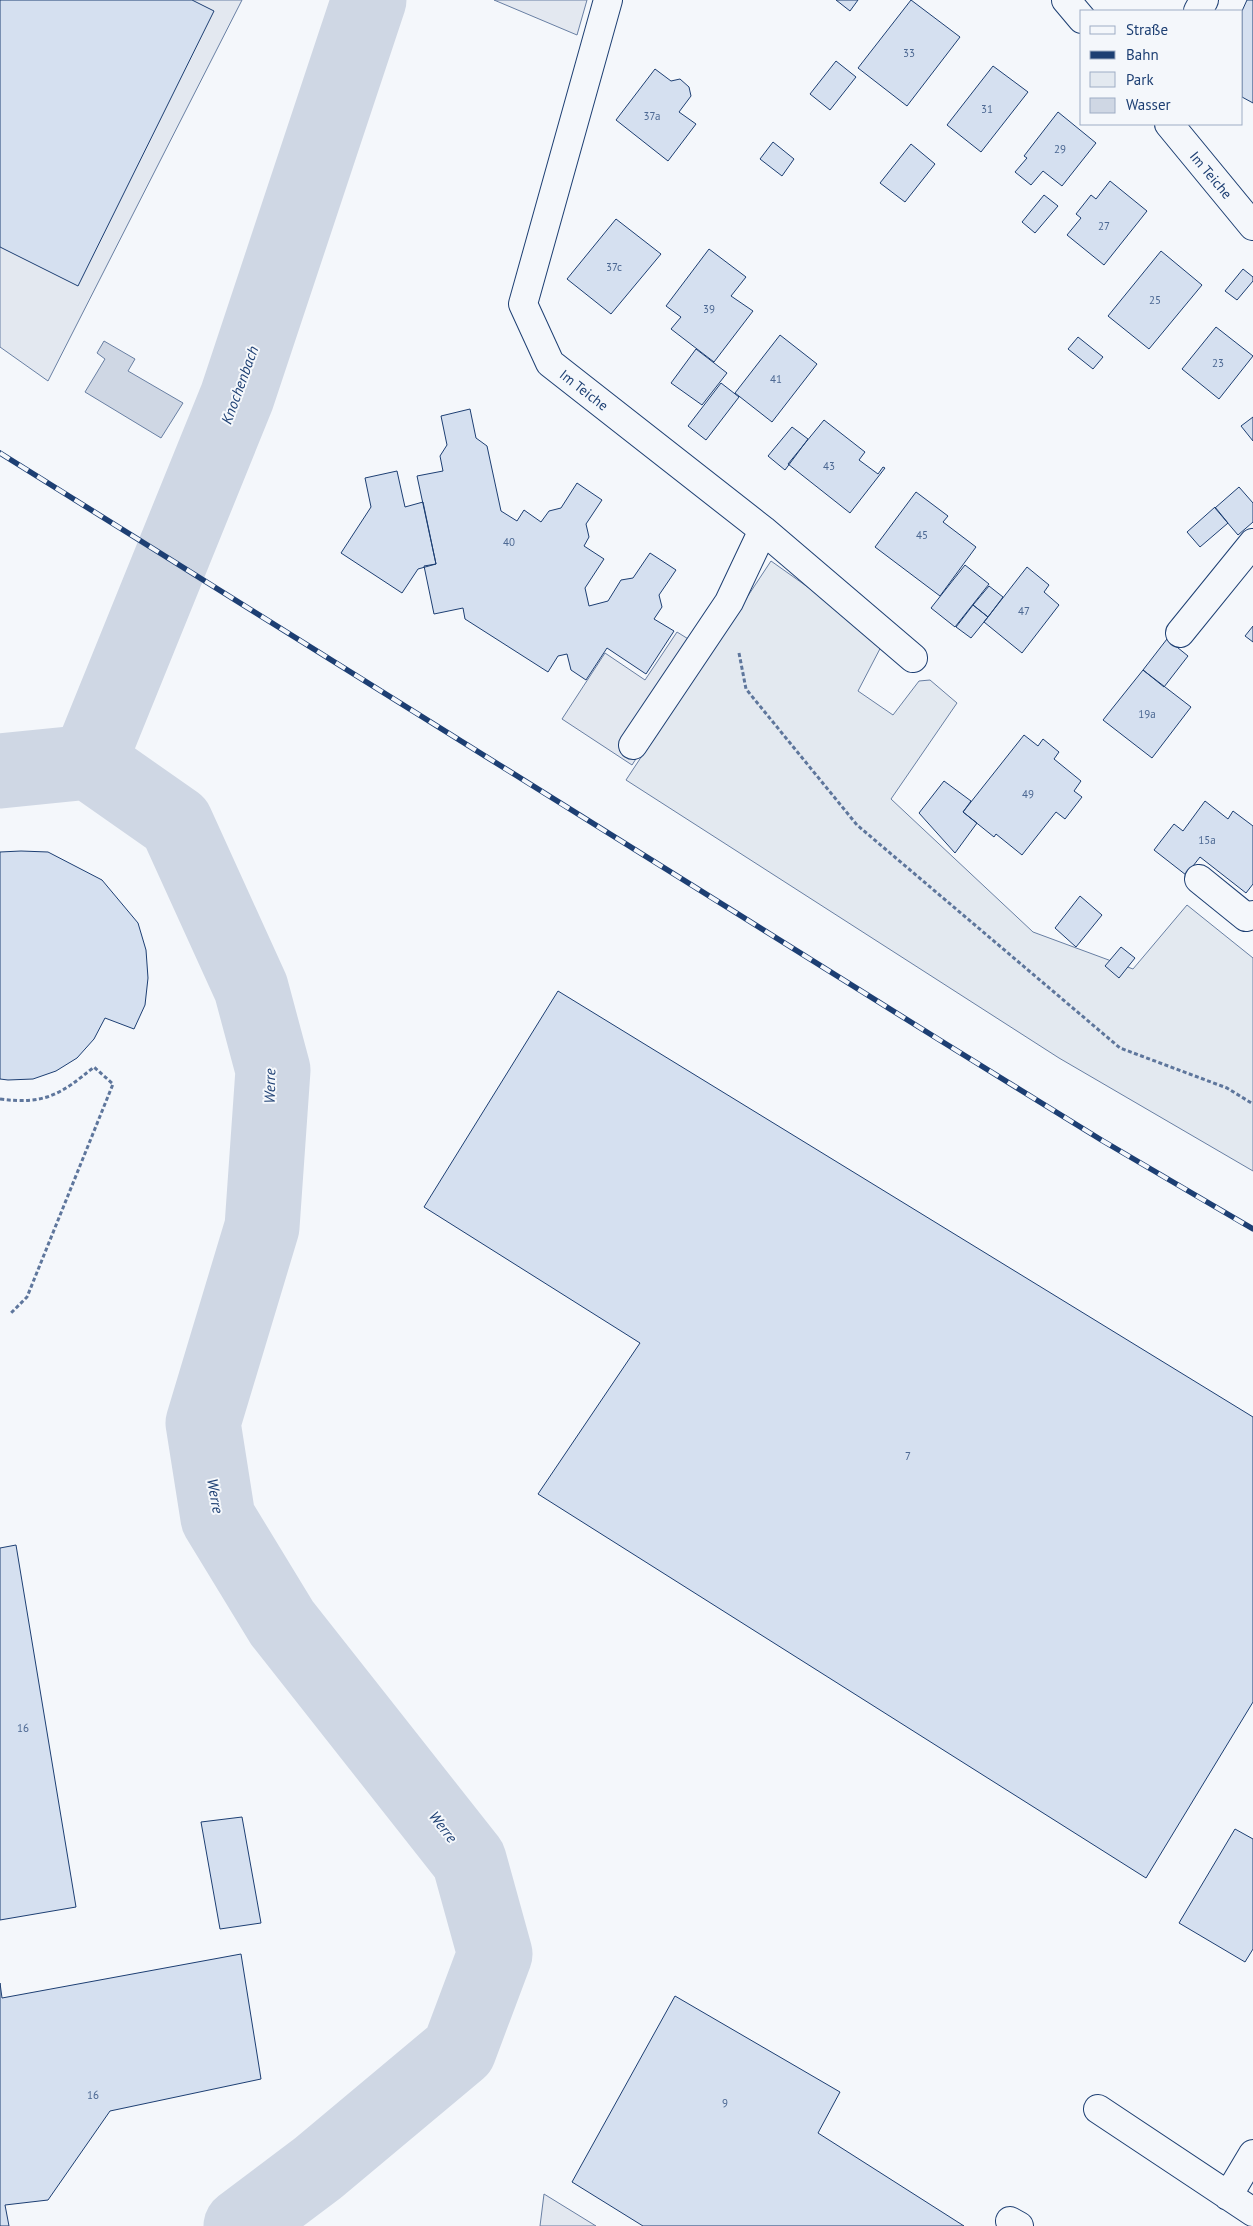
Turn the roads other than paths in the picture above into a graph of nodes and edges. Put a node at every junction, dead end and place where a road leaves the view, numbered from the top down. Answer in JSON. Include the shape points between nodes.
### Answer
{"nodes":[{"id":1,"x":608,"y":0,"type":"edge"},
{"id":2,"x":1066,"y":0,"type":"edge"},
{"id":3,"x":1080,"y":17,"type":"edge"},
{"id":4,"x":1169,"y":125,"type":"edge"},
{"id":5,"x":1253,"y":226,"type":"edge"},
{"id":6,"x":763,"y":530,"type":"junction"},
{"id":7,"x":1253,"y":543,"type":"edge"},
{"id":8,"x":1180,"y":634,"type":"dead end"},
{"id":9,"x":913,"y":658,"type":"dead end"},
{"id":10,"x":633,"y":746,"type":"dead end"},
{"id":11,"x":1199,"y":879,"type":"dead end"},
{"id":12,"x":1253,"y":914,"type":"edge"},
{"id":13,"x":1098,"y":2109,"type":"dead end"},
{"id":14,"x":1253,"y":2154,"type":"edge"},
{"id":15,"x":1228,"y":2196,"type":"junction"},
{"id":16,"x":1253,"y":2212,"type":"edge"}],
"edges":[{"from":1,"to":6,"type":"street","name":"Im Teiche","via":[[523,304],[550,363]]},
{"from":2,"to":3,"type":"street"},
{"from":4,"to":5,"type":"street","name":"Im Teiche"},
{"from":6,"to":9,"type":"street","name":"Im Teiche"},
{"from":6,"to":10,"type":"street","via":[[729,602]]},
{"from":7,"to":8,"type":"street"},
{"from":11,"to":12,"type":"street","via":[[1246,917]]},
{"from":13,"to":15,"type":"street"},
{"from":14,"to":15,"type":"street"},
{"from":15,"to":16,"type":"street"}]}
